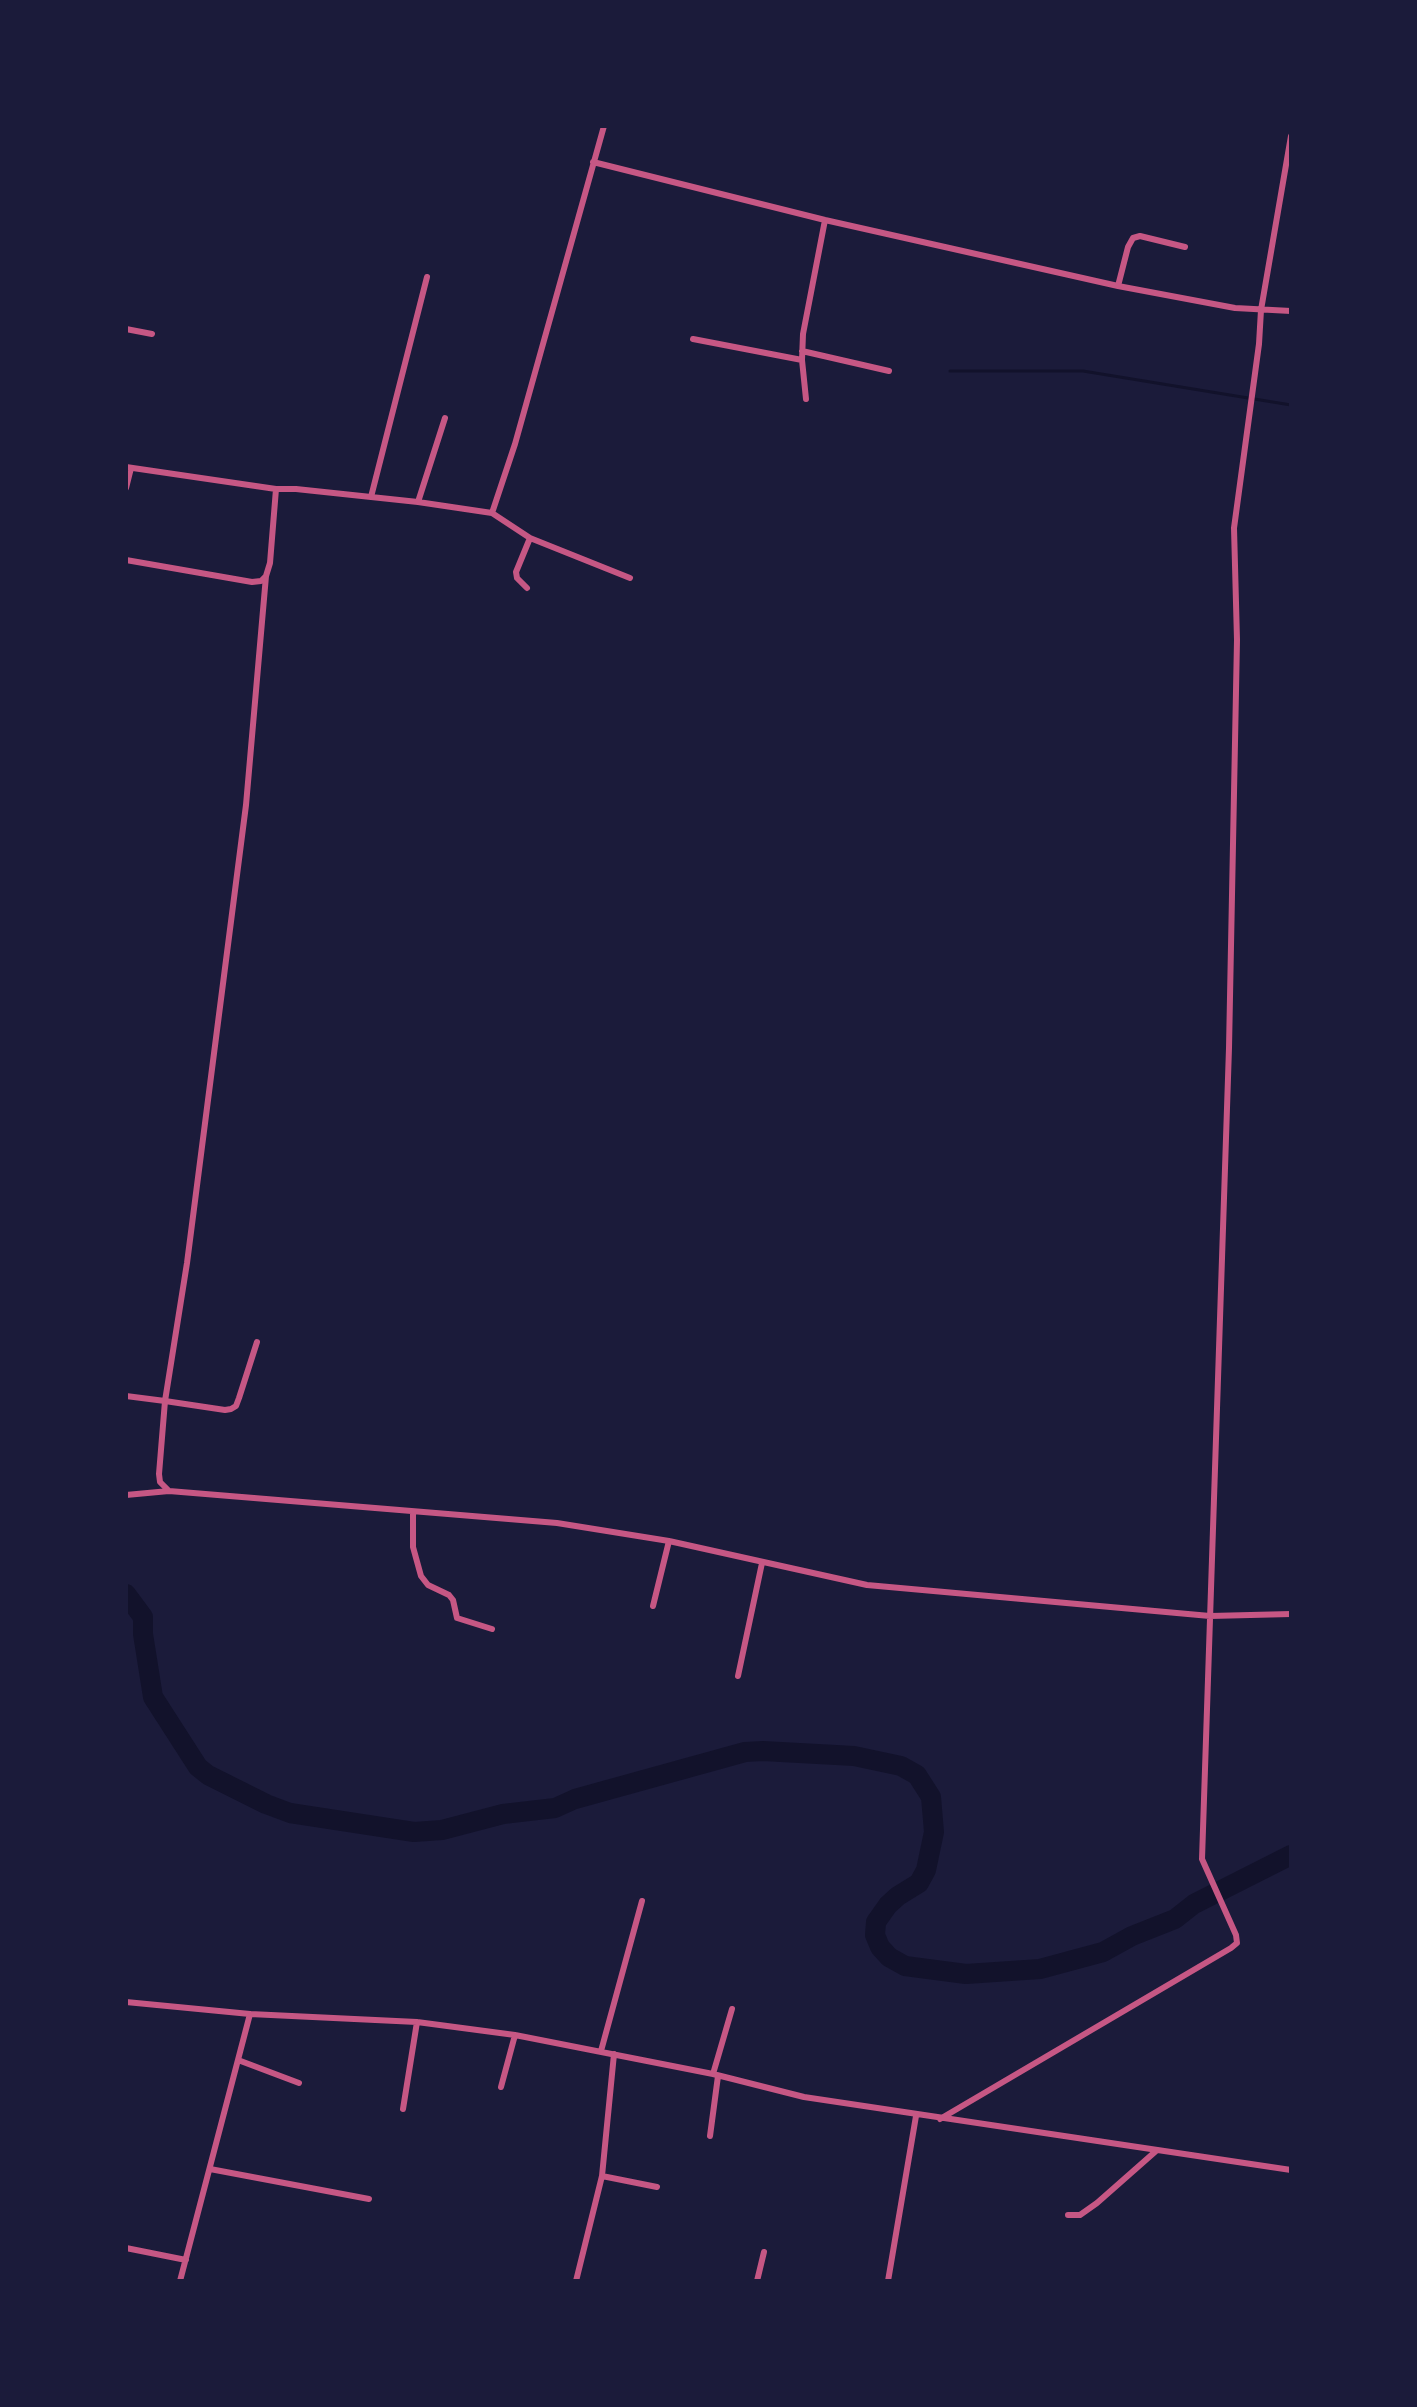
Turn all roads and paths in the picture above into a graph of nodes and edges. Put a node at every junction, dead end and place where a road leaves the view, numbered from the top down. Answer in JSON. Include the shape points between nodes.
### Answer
{"nodes":[{"id":1,"x":604,"y":126,"type":"edge"},
{"id":2,"x":1291,"y":136,"type":"edge"},
{"id":3,"x":593,"y":162,"type":"junction"},
{"id":4,"x":825,"y":220,"type":"junction"},
{"id":5,"x":1185,"y":247,"type":"dead end"},
{"id":6,"x":427,"y":277,"type":"dead end"},
{"id":7,"x":1118,"y":286,"type":"junction"},
{"id":8,"x":1261,"y":310,"type":"junction"},
{"id":9,"x":1291,"y":311,"type":"edge"},
{"id":10,"x":126,"y":329,"type":"edge"},
{"id":11,"x":152,"y":334,"type":"dead end"},
{"id":12,"x":693,"y":339,"type":"dead end"},
{"id":13,"x":802,"y":351,"type":"junction"},
{"id":14,"x":802,"y":360,"type":"junction"},
{"id":15,"x":889,"y":371,"type":"dead end"},
{"id":16,"x":806,"y":399,"type":"dead end"},
{"id":17,"x":445,"y":418,"type":"dead end"},
{"id":18,"x":128,"y":468,"type":"edge"},
{"id":19,"x":126,"y":488,"type":"edge"},
{"id":20,"x":276,"y":489,"type":"junction"},
{"id":21,"x":371,"y":497,"type":"junction"},
{"id":22,"x":418,"y":502,"type":"junction"},
{"id":23,"x":492,"y":513,"type":"junction"},
{"id":24,"x":530,"y":538,"type":"junction"},
{"id":25,"x":126,"y":560,"type":"edge"},
{"id":26,"x":266,"y":576,"type":"junction"},
{"id":27,"x":630,"y":578,"type":"dead end"},
{"id":28,"x":526,"y":588,"type":"dead end"},
{"id":29,"x":257,"y":1342,"type":"dead end"},
{"id":30,"x":126,"y":1396,"type":"edge"},
{"id":31,"x":165,"y":1401,"type":"junction"},
{"id":32,"x":169,"y":1491,"type":"junction"},
{"id":33,"x":126,"y":1495,"type":"edge"},
{"id":34,"x":413,"y":1513,"type":"junction"},
{"id":35,"x":669,"y":1541,"type":"junction"},
{"id":36,"x":762,"y":1563,"type":"junction"},
{"id":37,"x":653,"y":1606,"type":"dead end"},
{"id":38,"x":1291,"y":1614,"type":"edge"},
{"id":39,"x":1210,"y":1616,"type":"junction"},
{"id":40,"x":492,"y":1629,"type":"dead end"},
{"id":41,"x":738,"y":1676,"type":"dead end"},
{"id":42,"x":642,"y":1901,"type":"dead end"},
{"id":43,"x":126,"y":2002,"type":"edge"},
{"id":44,"x":732,"y":2009,"type":"dead end"},
{"id":45,"x":250,"y":2014,"type":"junction"},
{"id":46,"x":417,"y":2022,"type":"junction"},
{"id":47,"x":515,"y":2035,"type":"junction"},
{"id":48,"x":601,"y":2051,"type":"junction"},
{"id":49,"x":614,"y":2054,"type":"junction"},
{"id":50,"x":238,"y":2060,"type":"junction"},
{"id":51,"x":716,"y":2075,"type":"junction"},
{"id":52,"x":299,"y":2083,"type":"dead end"},
{"id":53,"x":501,"y":2087,"type":"dead end"},
{"id":54,"x":403,"y":2109,"type":"dead end"},
{"id":55,"x":916,"y":2116,"type":"junction"},
{"id":56,"x":940,"y":2119,"type":"junction"},
{"id":57,"x":710,"y":2136,"type":"dead end"},
{"id":58,"x":1156,"y":2151,"type":"junction"},
{"id":59,"x":210,"y":2169,"type":"junction"},
{"id":60,"x":1291,"y":2170,"type":"edge"},
{"id":61,"x":602,"y":2176,"type":"junction"},
{"id":62,"x":657,"y":2187,"type":"dead end"},
{"id":63,"x":369,"y":2199,"type":"dead end"},
{"id":64,"x":1068,"y":2215,"type":"dead end"},
{"id":65,"x":126,"y":2248,"type":"edge"},
{"id":66,"x":764,"y":2252,"type":"dead end"},
{"id":67,"x":186,"y":2260,"type":"junction"},
{"id":68,"x":180,"y":2281,"type":"edge"},
{"id":69,"x":576,"y":2281,"type":"edge"},
{"id":70,"x":757,"y":2281,"type":"edge"},
{"id":71,"x":888,"y":2281,"type":"edge"}],
"edges":[{"from":1,"to":3,"type":"street"},
{"from":2,"to":8,"type":"street"},
{"from":3,"to":4,"type":"street"},
{"from":3,"to":23,"type":"street","via":[[515,444]]},
{"from":4,"to":7,"type":"street"},
{"from":4,"to":13,"type":"street"},
{"from":5,"to":7,"type":"street","via":[[1140,236],[1133,238]]},
{"from":6,"to":21,"type":"street"},
{"from":7,"to":8,"type":"street"},
{"from":8,"to":9,"type":"street"},
{"from":8,"to":39,"type":"street","via":[[1233,528],[1237,640],[1229,1036]]},
{"from":10,"to":11,"type":"street"},
{"from":12,"to":14,"type":"street"},
{"from":13,"to":14,"type":"street"},
{"from":13,"to":15,"type":"street"},
{"from":14,"to":16,"type":"street"},
{"from":17,"to":22,"type":"street"},
{"from":18,"to":19,"type":"street"},
{"from":18,"to":20,"type":"street"},
{"from":20,"to":21,"type":"street"},
{"from":20,"to":26,"type":"street"},
{"from":21,"to":22,"type":"street"},
{"from":22,"to":23,"type":"street"},
{"from":23,"to":24,"type":"street"},
{"from":24,"to":27,"type":"street"},
{"from":24,"to":28,"type":"street","via":[[516,572]]},
{"from":25,"to":26,"type":"street","via":[[252,582]]},
{"from":26,"to":31,"type":"street","via":[[246,805],[189,1252]]},
{"from":29,"to":31,"type":"street","via":[[236,1406],[225,1410]]},
{"from":30,"to":31,"type":"street"},
{"from":31,"to":32,"type":"street","via":[[159,1474],[160,1482]]},
{"from":32,"to":33,"type":"street"},
{"from":32,"to":34,"type":"street"},
{"from":34,"to":35,"type":"street","via":[[557,1523]]},
{"from":34,"to":40,"type":"street","via":[[413,1547],[421,1576],[428,1585],[449,1595],[457,1618]]},
{"from":35,"to":36,"type":"street"},
{"from":35,"to":37,"type":"street"},
{"from":36,"to":39,"type":"street","via":[[867,1585]]},
{"from":36,"to":41,"type":"street"},
{"from":38,"to":39,"type":"street"},
{"from":39,"to":56,"type":"street","via":[[1202,1859],[1233,1927],[1237,1939],[1234,1947]]},
{"from":42,"to":48,"type":"street"},
{"from":43,"to":45,"type":"street"},
{"from":44,"to":51,"type":"street"},
{"from":45,"to":46,"type":"street"},
{"from":45,"to":50,"type":"street"},
{"from":46,"to":47,"type":"street"},
{"from":46,"to":54,"type":"street"},
{"from":47,"to":48,"type":"street"},
{"from":47,"to":53,"type":"street"},
{"from":48,"to":49,"type":"street"},
{"from":49,"to":51,"type":"street"},
{"from":49,"to":61,"type":"street"},
{"from":50,"to":52,"type":"street"},
{"from":50,"to":59,"type":"street"},
{"from":51,"to":55,"type":"street","via":[[804,2097]]},
{"from":51,"to":57,"type":"street"},
{"from":55,"to":56,"type":"street"},
{"from":55,"to":71,"type":"street"},
{"from":56,"to":58,"type":"street"},
{"from":58,"to":60,"type":"street"},
{"from":58,"to":64,"type":"street","via":[[1096,2204],[1080,2215]]},
{"from":59,"to":63,"type":"street"},
{"from":59,"to":67,"type":"street"},
{"from":61,"to":62,"type":"street"},
{"from":61,"to":69,"type":"street"},
{"from":65,"to":67,"type":"street"},
{"from":66,"to":70,"type":"street"},
{"from":67,"to":68,"type":"street"}]}
